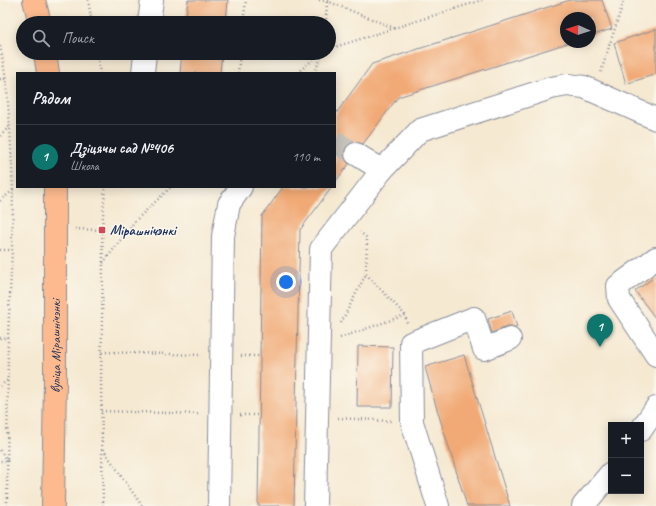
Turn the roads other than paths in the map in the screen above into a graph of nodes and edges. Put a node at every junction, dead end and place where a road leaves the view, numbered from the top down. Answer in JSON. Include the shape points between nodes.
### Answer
{"nodes":[{"id":1,"x":34,"y":0,"type":"edge"},
{"id":2,"x":152,"y":0,"type":"edge"},
{"id":3,"x":38,"y":16,"type":"edge"},
{"id":4,"x":150,"y":16,"type":"edge"},
{"id":5,"x":46,"y":60,"type":"edge"},
{"id":6,"x":144,"y":60,"type":"edge"},
{"id":7,"x":48,"y":72,"type":"edge"},
{"id":8,"x":143,"y":72,"type":"edge"},
{"id":9,"x":656,"y":119,"type":"edge"},
{"id":10,"x":356,"y":154,"type":"tunnel mouth"},
{"id":11,"x":382,"y":170,"type":"junction"},
{"id":12,"x":55,"y":188,"type":"edge"},
{"id":13,"x":241,"y":188,"type":"edge"},
{"id":14,"x":656,"y":258,"type":"edge"},
{"id":15,"x":510,"y":339,"type":"dead end"},
{"id":16,"x":656,"y":355,"type":"edge"},
{"id":17,"x":656,"y":408,"type":"edge"},
{"id":18,"x":644,"y":426,"type":"edge"},
{"id":19,"x":608,"y":477,"type":"edge"},
{"id":20,"x":53,"y":506,"type":"edge"},
{"id":21,"x":219,"y":506,"type":"edge"},
{"id":22,"x":315,"y":506,"type":"edge"},
{"id":23,"x":438,"y":506,"type":"edge"},
{"id":24,"x":583,"y":506,"type":"edge"}],
"edges":[{"from":1,"to":3,"type":"main road"},
{"from":2,"to":4,"type":"lane"},
{"from":5,"to":7,"type":"main road"},
{"from":6,"to":8,"type":"lane"},
{"from":9,"to":11,"type":"lane","via":[[584,87],[567,84],[420,130]]},
{"from":10,"to":11,"type":"lane"},
{"from":11,"to":22,"type":"lane","via":[[321,249],[325,344],[317,417]]},
{"from":12,"to":20,"type":"main road","name":"вуліца Мірашнічэнкі"},
{"from":13,"to":21,"type":"lane","via":[[229,204],[223,236]]},
{"from":14,"to":16,"type":"lane","via":[[618,286],[619,299]]},
{"from":15,"to":23,"type":"lane","via":[[484,349],[474,318],[411,343],[412,422]]},
{"from":17,"to":18,"type":"lane"},
{"from":19,"to":24,"type":"lane"}]}
